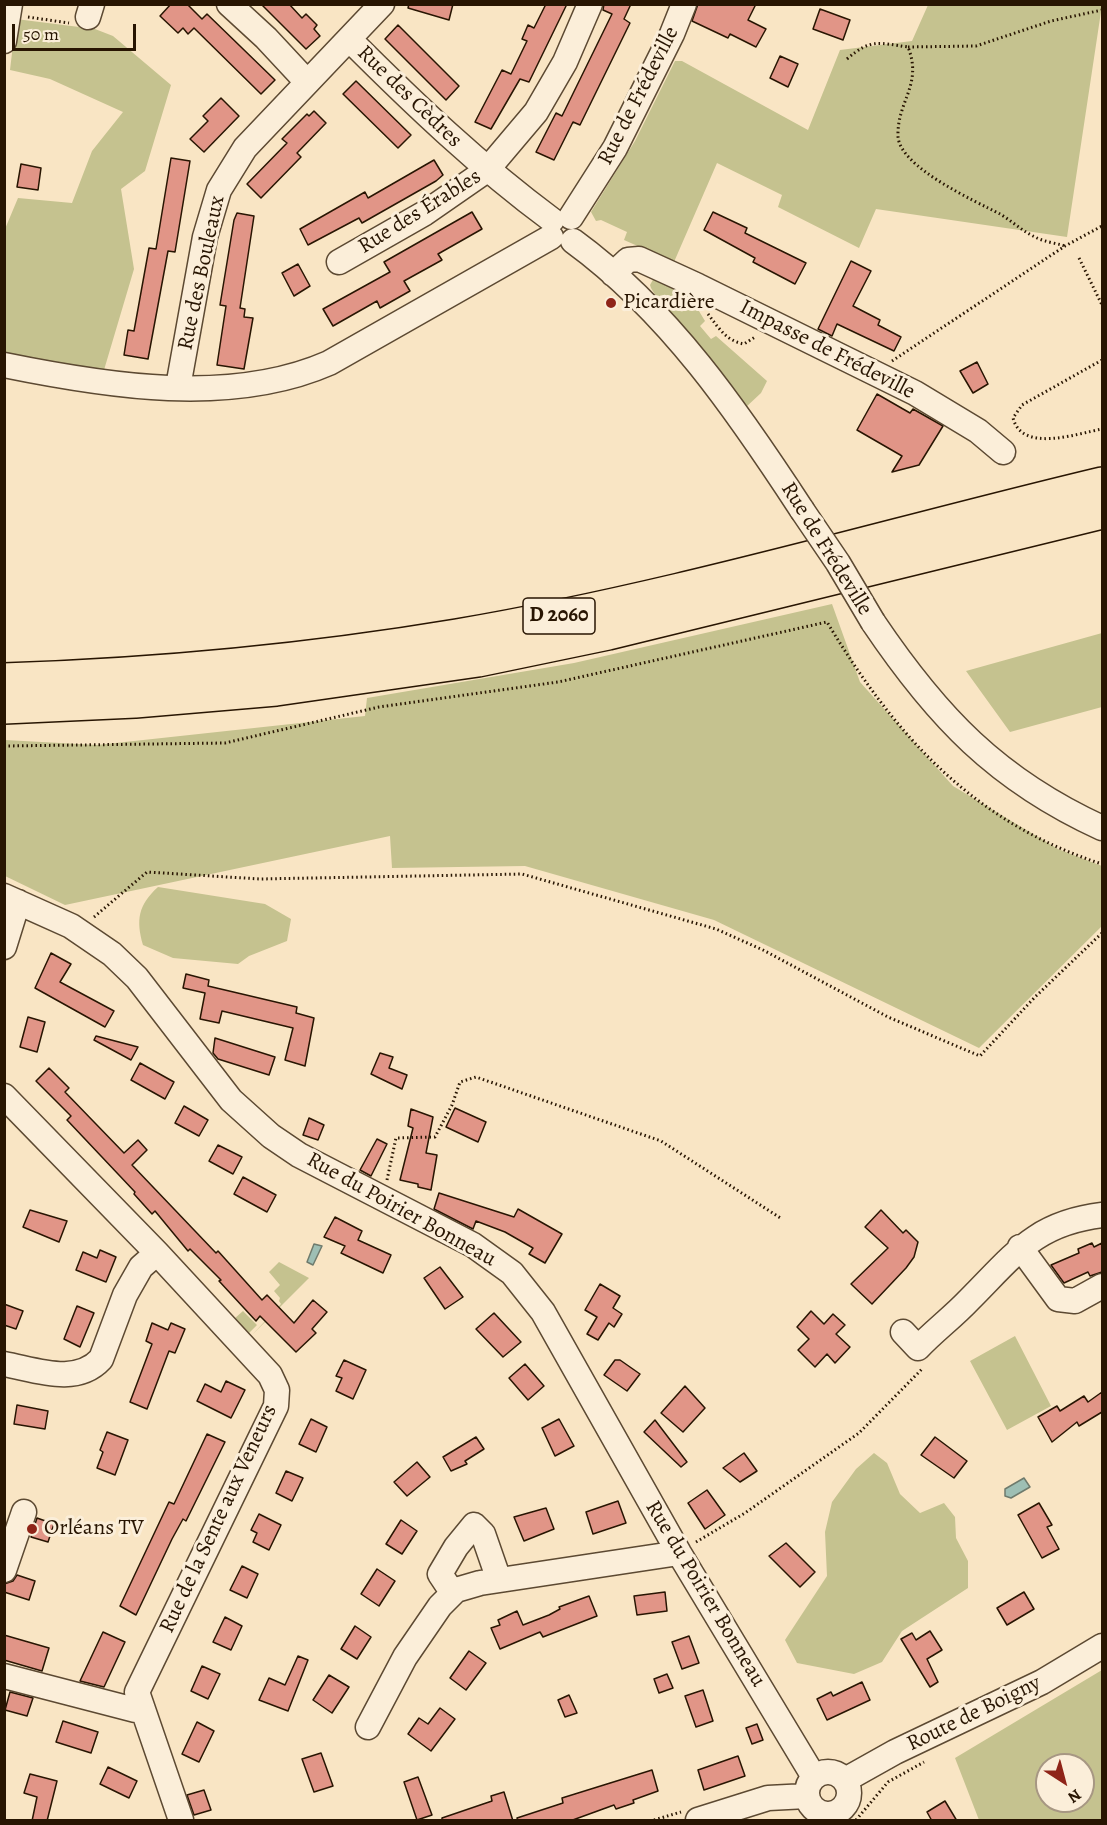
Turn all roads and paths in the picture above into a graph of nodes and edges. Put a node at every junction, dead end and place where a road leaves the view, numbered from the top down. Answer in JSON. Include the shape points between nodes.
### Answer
{"nodes":[{"id":1,"x":229,"y":4,"type":"edge"},
{"id":2,"x":381,"y":4,"type":"edge"},
{"id":3,"x":590,"y":4,"type":"edge"},
{"id":4,"x":684,"y":4,"type":"edge"},
{"id":5,"x":9,"y":9,"type":"edge"},
{"id":6,"x":1102,"y":10,"type":"edge"},
{"id":7,"x":90,"y":11,"type":"edge"},
{"id":8,"x":350,"y":40,"type":"junction"},
{"id":9,"x":4,"y":41,"type":"edge"},
{"id":10,"x":908,"y":47,"type":"junction"},
{"id":11,"x":847,"y":59,"type":"dead end"},
{"id":12,"x":308,"y":82,"type":"junction"},
{"id":13,"x":487,"y":170,"type":"junction"},
{"id":14,"x":1102,"y":226,"type":"edge"},
{"id":15,"x":562,"y":229,"type":"junction"},
{"id":16,"x":1065,"y":246,"type":"junction"},
{"id":17,"x":1079,"y":258,"type":"dead end"},
{"id":18,"x":339,"y":262,"type":"dead end"},
{"id":19,"x":613,"y":274,"type":"junction"},
{"id":20,"x":1102,"y":305,"type":"edge"},
{"id":21,"x":1102,"y":360,"type":"edge"},
{"id":22,"x":4,"y":365,"type":"edge"},
{"id":23,"x":874,"y":373,"type":"junction"},
{"id":24,"x":178,"y":387,"type":"junction"},
{"id":25,"x":1102,"y":429,"type":"edge"},
{"id":26,"x":1002,"y":452,"type":"dead end"},
{"id":27,"x":1102,"y":484,"type":"edge"},
{"id":28,"x":1102,"y":512,"type":"edge"},
{"id":29,"x":4,"y":680,"type":"edge"},
{"id":30,"x":4,"y":707,"type":"edge"},
{"id":31,"x":4,"y":746,"type":"edge"},
{"id":32,"x":1102,"y":828,"type":"edge"},
{"id":33,"x":1102,"y":864,"type":"edge"},
{"id":34,"x":11,"y":899,"type":"edge"},
{"id":35,"x":78,"y":931,"type":"junction"},
{"id":36,"x":1102,"y":933,"type":"edge"},
{"id":37,"x":4,"y":947,"type":"edge"},
{"id":38,"x":4,"y":1096,"type":"edge"},
{"id":39,"x":383,"y":1199,"type":"junction"},
{"id":40,"x":1102,"y":1216,"type":"edge"},
{"id":41,"x":782,"y":1219,"type":"dead end"},
{"id":42,"x":1020,"y":1248,"type":"junction"},
{"id":43,"x":157,"y":1253,"type":"junction"},
{"id":44,"x":1102,"y":1286,"type":"edge"},
{"id":45,"x":903,"y":1332,"type":"dead end"},
{"id":46,"x":926,"y":1340,"type":"junction"},
{"id":47,"x":4,"y":1365,"type":"edge"},
{"id":48,"x":24,"y":1512,"type":"dead end"},
{"id":49,"x":679,"y":1552,"type":"junction"},
{"id":50,"x":4,"y":1570,"type":"edge"},
{"id":51,"x":499,"y":1580,"type":"junction"},
{"id":52,"x":452,"y":1592,"type":"junction"},
{"id":53,"x":1102,"y":1646,"type":"edge"},
{"id":54,"x":4,"y":1676,"type":"edge"},
{"id":55,"x":141,"y":1708,"type":"junction"},
{"id":56,"x":368,"y":1727,"type":"dead end"},
{"id":57,"x":845,"y":1780,"type":"junction"},
{"id":58,"x":810,"y":1787,"type":"junction"},
{"id":59,"x":836,"y":1817,"type":"edge"},
{"id":60,"x":182,"y":1821,"type":"edge"},
{"id":61,"x":698,"y":1821,"type":"edge"}],
"edges":[{"from":1,"to":12,"type":"street"},
{"from":2,"to":8,"type":"street","name":"Rue des Bouleaux"},
{"from":3,"to":13,"type":"street","name":"Rue des Érables","via":[[566,62],[536,112]]},
{"from":4,"to":15,"type":"street","name":"Rue de Frédeville","via":[[615,148]]},
{"from":5,"to":7,"type":"path","via":[[82,25]]},
{"from":5,"to":9,"type":"street"},
{"from":6,"to":10,"type":"path","via":[[1051,21],[976,46]]},
{"from":8,"to":12,"type":"street","name":"Rue des Bouleaux"},
{"from":8,"to":13,"type":"street","name":"Rue des Cèdres"},
{"from":10,"to":11,"type":"path","via":[[876,42]]},
{"from":10,"to":16,"type":"path","via":[[914,78],[898,136],[907,157],[967,199],[1035,237]]},
{"from":12,"to":24,"type":"street","name":"Rue des Bouleaux","via":[[245,148],[219,190],[205,237]]},
{"from":13,"to":15,"type":"street","name":"Rue des Cèdres"},
{"from":13,"to":18,"type":"street","name":"Rue des Érables","via":[[425,213]]},
{"from":14,"to":16,"type":"path"},
{"from":15,"to":19,"type":"street","name":"Rue de Frédeville"},
{"from":15,"to":24,"type":"street","via":[[410,320],[302,375],[259,386]]},
{"from":16,"to":23,"type":"path"},
{"from":17,"to":20,"type":"path"},
{"from":19,"to":23,"type":"street","name":"Impasse de Frédeville","via":[[628,260],[639,259]]},
{"from":19,"to":32,"type":"street","name":"Rue de Frédeville","bridge":true,"via":[[705,371],[752,433],[873,622],[943,717],[992,762],[1065,811]]},
{"from":21,"to":25,"type":"path","via":[[1022,405],[1013,418],[1016,430],[1037,438]]},
{"from":22,"to":24,"type":"street","via":[[130,387]]},
{"from":23,"to":26,"type":"street","name":"Impasse de Frédeville","via":[[978,431]]},
{"from":27,"to":29,"type":"highway","number":"D 2060","via":[[665,592],[459,635],[226,668]]},
{"from":28,"to":30,"type":"highway","number":"D 2060","via":[[608,633],[478,660],[276,689]]},
{"from":31,"to":33,"type":"path","via":[[225,743],[380,707],[558,681],[827,622],[875,697],[944,775],[994,813],[1058,847]]},
{"from":34,"to":35,"type":"street","name":"Rue du Poirier Bonneau"},
{"from":34,"to":37,"type":"street"},
{"from":35,"to":36,"type":"path","via":[[147,872],[260,879],[522,874],[716,929],[888,1017],[980,1056]]},
{"from":35,"to":39,"type":"street","name":"Rue du Poirier Bonneau","via":[[112,954],[137,978],[216,1083],[271,1136]]},
{"from":38,"to":43,"type":"street","name":"Rue de la Sente aux Veneurs"},
{"from":39,"to":41,"type":"path","via":[[396,1138],[435,1137],[460,1082],[476,1077],[661,1142]]},
{"from":39,"to":49,"type":"street","name":"Rue du Poirier Bonneau","via":[[473,1245],[499,1262],[524,1286]]},
{"from":40,"to":42,"type":"street","via":[[1053,1226]]},
{"from":42,"to":44,"type":"street","via":[[1058,1299],[1075,1301]]},
{"from":42,"to":46,"type":"street"},
{"from":43,"to":47,"type":"street","via":[[141,1267],[125,1295],[101,1359],[94,1367],[71,1376]]},
{"from":43,"to":55,"type":"street","name":"Rue de la Sente aux Veneurs","via":[[270,1375],[277,1390],[276,1406],[137,1692]]},
{"from":45,"to":46,"type":"street","via":[[918,1348]]},
{"from":46,"to":49,"type":"path","via":[[934,1357],[859,1433],[745,1513]]},
{"from":48,"to":50,"type":"street"},
{"from":49,"to":51,"type":"street"},
{"from":49,"to":58,"type":"street","name":"Rue du Poirier Bonneau"},
{"from":51,"to":52,"type":"street"},
{"from":51,"to":52,"type":"street","via":[[483,1534],[474,1525],[441,1574]]},
{"from":52,"to":56,"type":"street","via":[[405,1657]]},
{"from":53,"to":57,"type":"street","name":"Route de Boigny","via":[[1042,1682]]},
{"from":54,"to":55,"type":"street","via":[[132,1709]]},
{"from":55,"to":60,"type":"street","name":"Rue de la Sente aux Veneurs"},
{"from":57,"to":58,"type":"street","via":[[826,1772]]},
{"from":57,"to":59,"type":"street","via":[[849,1796]]},
{"from":58,"to":59,"type":"street","via":[[814,1809]]},
{"from":58,"to":61,"type":"street"}]}
